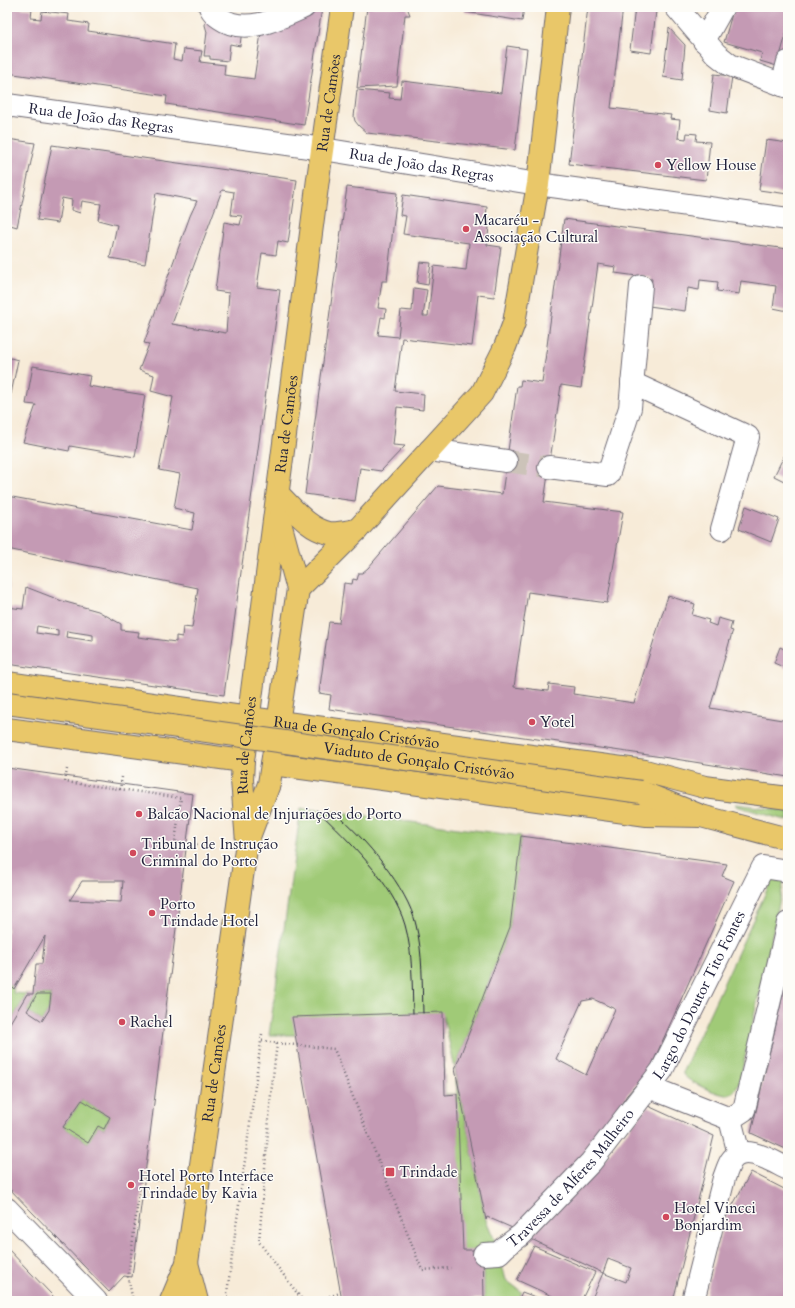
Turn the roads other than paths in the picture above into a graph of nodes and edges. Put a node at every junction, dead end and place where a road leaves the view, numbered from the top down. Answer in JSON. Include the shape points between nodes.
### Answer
{"nodes":[{"id":1,"x":210,"y":7,"type":"edge"},
{"id":2,"x":304,"y":7,"type":"edge"},
{"id":3,"x":342,"y":7,"type":"edge"},
{"id":4,"x":558,"y":7,"type":"edge"},
{"id":5,"x":676,"y":7,"type":"edge"},
{"id":6,"x":723,"y":7,"type":"edge"},
{"id":7,"x":704,"y":40,"type":"junction"},
{"id":8,"x":788,"y":62,"type":"edge"},
{"id":9,"x":785,"y":86,"type":"edge"},
{"id":10,"x":7,"y":105,"type":"edge"},
{"id":11,"x":323,"y":149,"type":"junction"},
{"id":12,"x":538,"y":184,"type":"junction"},
{"id":13,"x":788,"y":219,"type":"edge"},
{"id":14,"x":641,"y":286,"type":"dead end"},
{"id":15,"x":632,"y":383,"type":"junction"},
{"id":16,"x":430,"y":450,"type":"junction"},
{"id":17,"x":506,"y":461,"type":"tunnel mouth"},
{"id":18,"x":549,"y":467,"type":"tunnel mouth"},
{"id":19,"x":277,"y":501,"type":"junction"},
{"id":20,"x":722,"y":529,"type":"dead end"},
{"id":21,"x":357,"y":530,"type":"junction"},
{"id":22,"x":298,"y":589,"type":"junction"},
{"id":23,"x":7,"y":683,"type":"edge"},
{"id":24,"x":7,"y":703,"type":"edge"},
{"id":25,"x":152,"y":704,"type":"junction"},
{"id":26,"x":249,"y":718,"type":"junction"},
{"id":27,"x":278,"y":722,"type":"junction"},
{"id":28,"x":7,"y":729,"type":"edge"},
{"id":29,"x":372,"y":735,"type":"junction"},
{"id":30,"x":144,"y":748,"type":"junction"},
{"id":31,"x":243,"y":761,"type":"junction"},
{"id":32,"x":272,"y":764,"type":"junction"},
{"id":33,"x":367,"y":776,"type":"junction"},
{"id":34,"x":705,"y":787,"type":"junction"},
{"id":35,"x":641,"y":792,"type":"junction"},
{"id":36,"x":788,"y":798,"type":"edge"},
{"id":37,"x":701,"y":816,"type":"junction"},
{"id":38,"x":788,"y":839,"type":"edge"},
{"id":39,"x":247,"y":842,"type":"junction"},
{"id":40,"x":788,"y":871,"type":"edge"},
{"id":41,"x":788,"y":922,"type":"edge"},
{"id":42,"x":649,"y":1087,"type":"junction"},
{"id":43,"x":730,"y":1119,"type":"junction"},
{"id":44,"x":738,"y":1154,"type":"junction"},
{"id":45,"x":788,"y":1169,"type":"edge"},
{"id":46,"x":7,"y":1209,"type":"edge"},
{"id":47,"x":491,"y":1253,"type":"dead end"},
{"id":48,"x":187,"y":1263,"type":"junction"},
{"id":49,"x":96,"y":1301,"type":"edge"},
{"id":50,"x":171,"y":1301,"type":"edge"},
{"id":51,"x":197,"y":1301,"type":"edge"},
{"id":52,"x":693,"y":1301,"type":"edge"}],
"edges":[{"from":1,"to":2,"type":"street","via":[[212,13],[224,21],[240,26],[265,23]]},
{"from":3,"to":11,"type":"main road","name":"Rua de Camões"},
{"from":4,"to":12,"type":"main road"},
{"from":5,"to":7,"type":"street"},
{"from":6,"to":7,"type":"street"},
{"from":7,"to":9,"type":"street","via":[[730,65]]},
{"from":8,"to":9,"type":"street"},
{"from":10,"to":11,"type":"street","name":"Rua de João das Regras"},
{"from":11,"to":12,"type":"street","name":"Rua de João das Regras"},
{"from":11,"to":19,"type":"main road","name":"Rua de Camões"},
{"from":12,"to":13,"type":"street","name":"Rua de João das Regras"},
{"from":12,"to":16,"type":"main road","via":[[514,323],[505,347],[482,393]]},
{"from":14,"to":15,"type":"street"},
{"from":15,"to":18,"type":"street","via":[[630,408],[608,475]]},
{"from":15,"to":20,"type":"street","via":[[748,437]]},
{"from":16,"to":17,"type":"street"},
{"from":16,"to":21,"type":"main road"},
{"from":19,"to":21,"type":"main road","via":[[317,529],[331,533]]},
{"from":19,"to":22,"type":"main road"},
{"from":19,"to":26,"type":"main road","name":"Rua de Camões"},
{"from":21,"to":22,"type":"main road"},
{"from":22,"to":27,"type":"main road","name":"Rua de Camões"},
{"from":23,"to":25,"type":"main road","name":"Rua de Gonçalo Cristóvão"},
{"from":24,"to":35,"type":"main road","name":"Viaduto de Gonçalo Cristóvão","bridge":true},
{"from":25,"to":26,"type":"main road","name":"Rua de Gonçalo Cristóvão"},
{"from":25,"to":30,"type":"main road","via":[[168,721],[166,735],[155,744]]},
{"from":26,"to":27,"type":"main road","name":"Rua de Gonçalo Cristóvão"},
{"from":26,"to":31,"type":"main road","name":"Rua de Camões"},
{"from":27,"to":29,"type":"main road","name":"Rua de Gonçalo Cristóvão"},
{"from":27,"to":32,"type":"main road","name":"Rua de Camões"},
{"from":28,"to":30,"type":"main road"},
{"from":29,"to":33,"type":"main road","via":[[356,748],[355,760],[358,769]]},
{"from":29,"to":34,"type":"main road","name":"Rua de Gonçalo Cristóvão","via":[[646,771]]},
{"from":30,"to":31,"type":"main road"},
{"from":31,"to":39,"type":"main road","name":"Rua de Camões"},
{"from":32,"to":33,"type":"main road"},
{"from":32,"to":39,"type":"main road","name":"Rua de Camões","via":[[269,784]]},
{"from":33,"to":37,"type":"main road","via":[[647,815]]},
{"from":34,"to":35,"type":"main road","name":"Rua de Gonçalo Cristóvão"},
{"from":34,"to":36,"type":"main road","name":"Rua de Gonçalo Cristóvão"},
{"from":35,"to":37,"type":"main road"},
{"from":37,"to":38,"type":"main road"},
{"from":39,"to":48,"type":"main road","name":"Rua de Camões"},
{"from":40,"to":42,"type":"street","name":"Largo do Doutor Tito Fontes","via":[[763,867],[662,1070]]},
{"from":41,"to":43,"type":"street","via":[[744,1110]]},
{"from":42,"to":43,"type":"street","name":"Largo do Doutor Tito Fontes"},
{"from":42,"to":47,"type":"street","name":"Travessa de Alferes Malheiro","via":[[591,1162],[522,1236]]},
{"from":43,"to":44,"type":"street"},
{"from":44,"to":45,"type":"street","via":[[746,1152],[760,1156]]},
{"from":44,"to":52,"type":"street","via":[[732,1160],[724,1178]]},
{"from":46,"to":49,"type":"street"},
{"from":48,"to":50,"type":"main road","name":"Rua de Camões"},
{"from":48,"to":51,"type":"main road"}]}
